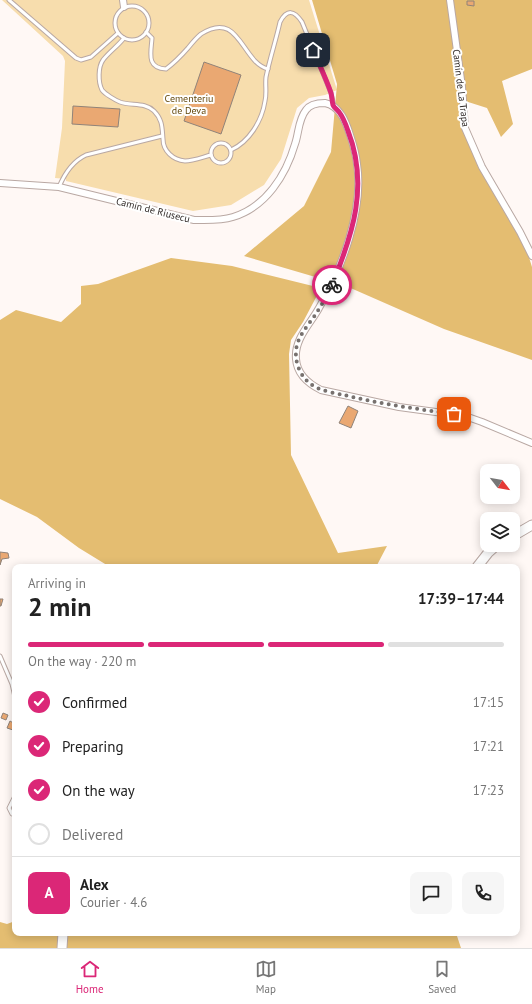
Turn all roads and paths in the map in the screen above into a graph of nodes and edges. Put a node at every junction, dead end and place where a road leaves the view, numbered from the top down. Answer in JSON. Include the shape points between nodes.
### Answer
{"nodes":[{"id":1,"x":10,"y":0,"type":"edge"},
{"id":2,"x":123,"y":0,"type":"edge"},
{"id":3,"x":450,"y":0,"type":"edge"},
{"id":4,"x":124,"y":7,"type":"junction"},
{"id":5,"x":146,"y":32,"type":"junction"},
{"id":6,"x":118,"y":33,"type":"junction"},
{"id":7,"x":124,"y":38,"type":"junction"},
{"id":8,"x":268,"y":69,"type":"junction"},
{"id":9,"x":334,"y":106,"type":"junction"},
{"id":10,"x":162,"y":136,"type":"junction"},
{"id":11,"x":230,"y":150,"type":"junction"},
{"id":12,"x":212,"y":155,"type":"junction"},
{"id":13,"x":0,"y":183,"type":"edge"},
{"id":14,"x":59,"y":187,"type":"junction"},
{"id":15,"x":532,"y":256,"type":"edge"},
{"id":16,"x":532,"y":443,"type":"edge"},
{"id":17,"x":532,"y":525,"type":"edge"},
{"id":18,"x":520,"y":532,"type":"edge"},
{"id":19,"x":489,"y":552,"type":"edge"},
{"id":20,"x":479,"y":564,"type":"edge"},
{"id":21,"x":0,"y":656,"type":"edge"},
{"id":22,"x":12,"y":684,"type":"edge"},
{"id":23,"x":12,"y":802,"type":"edge"},
{"id":24,"x":12,"y":814,"type":"edge"},
{"id":25,"x":63,"y":936,"type":"edge"},
{"id":26,"x":62,"y":948,"type":"edge"}],
"edges":[{"from":1,"to":6,"type":"lane","via":[[81,60],[91,57]]},
{"from":2,"to":4,"type":"street"},
{"from":3,"to":15,"type":"street","name":"Camín de La Trapa","via":[[465,128],[482,167]]},
{"from":4,"to":5,"type":"lane","via":[[135,6],[145,11],[149,21]]},
{"from":4,"to":6,"type":"lane","via":[[115,18]]},
{"from":5,"to":7,"type":"lane","via":[[138,39]]},
{"from":5,"to":8,"type":"lane","via":[[152,38],[151,58],[153,65],[158,69],[166,69],[176,62],[199,35],[210,29],[222,27],[228,29],[239,40],[260,66]]},
{"from":6,"to":7,"type":"lane"},
{"from":7,"to":10,"type":"lane","via":[[103,60],[100,66],[100,85],[103,91],[120,102],[142,105],[156,112],[161,120]]},
{"from":8,"to":9,"type":"lane","via":[[280,22],[283,16],[293,13],[302,22]]},
{"from":8,"to":11,"type":"lane","via":[[265,102],[258,123],[240,146]]},
{"from":9,"to":14,"type":"street","name":"Camín de Riusecu","via":[[316,103],[307,108],[300,120],[288,163],[274,187],[261,201],[232,217],[194,220]]},
{"from":9,"to":16,"type":"street","via":[[343,118],[358,164],[357,203],[343,259],[332,286],[297,345],[296,359],[300,371],[312,386],[321,390],[398,407],[465,416]]},
{"from":10,"to":12,"type":"lane","via":[[167,152],[173,158],[185,161]]},
{"from":10,"to":14,"type":"lane","via":[[86,155],[73,164]]},
{"from":11,"to":12,"type":"lane","via":[[225,144],[219,143],[212,149]]},
{"from":11,"to":12,"type":"lane","via":[[228,160],[222,162],[215,161]]},
{"from":13,"to":14,"type":"street","name":"Camín de Riusecu"},
{"from":17,"to":18,"type":"street"},
{"from":19,"to":20,"type":"street"},
{"from":21,"to":22,"type":"lane"},
{"from":23,"to":24,"type":"lane","via":[[9,808]]},
{"from":25,"to":26,"type":"street"}]}
